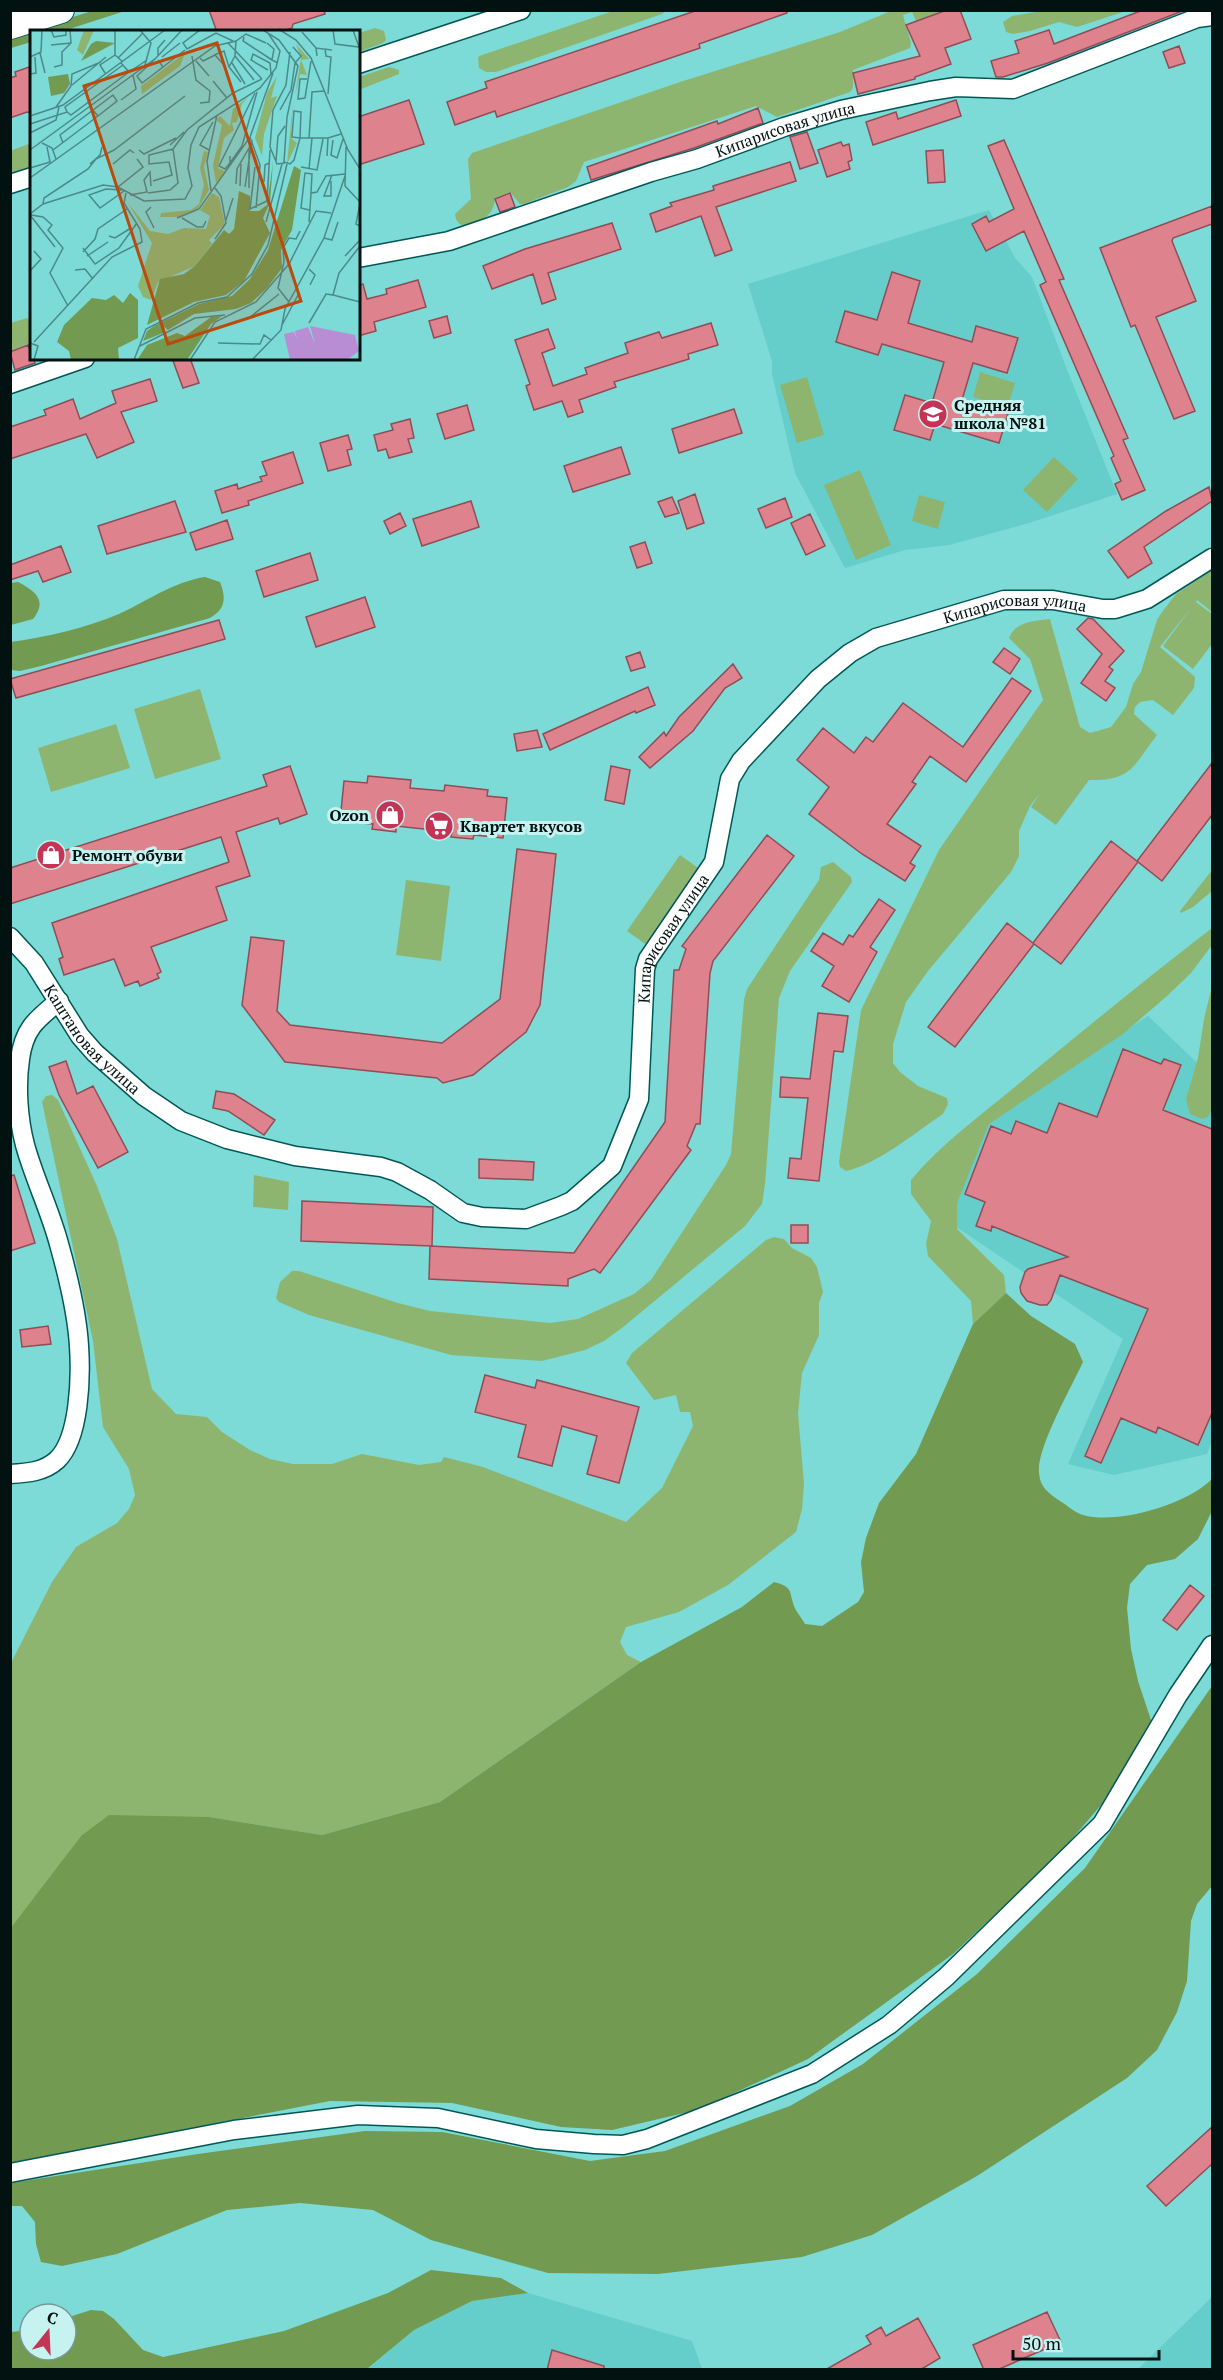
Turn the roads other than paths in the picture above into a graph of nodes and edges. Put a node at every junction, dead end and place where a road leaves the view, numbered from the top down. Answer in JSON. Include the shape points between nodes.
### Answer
{"nodes":[{"id":1,"x":61,"y":10,"type":"edge"},
{"id":2,"x":520,"y":10,"type":"edge"},
{"id":3,"x":1212,"y":16,"type":"edge"},
{"id":4,"x":10,"y":26,"type":"edge"},
{"id":5,"x":360,"y":63,"type":"edge"},
{"id":6,"x":30,"y":178,"type":"edge"},
{"id":7,"x":10,"y":184,"type":"edge"},
{"id":8,"x":360,"y":258,"type":"edge"},
{"id":9,"x":79,"y":360,"type":"edge"},
{"id":10,"x":10,"y":384,"type":"edge"},
{"id":11,"x":1212,"y":558,"type":"edge"},
{"id":12,"x":10,"y":937,"type":"edge"},
{"id":13,"x":59,"y":1001,"type":"junction"},
{"id":14,"x":189,"y":1125,"type":"joint"},
{"id":15,"x":10,"y":1473,"type":"edge"},
{"id":16,"x":1212,"y":1645,"type":"edge"},
{"id":17,"x":10,"y":2173,"type":"edge"}],
"edges":[{"from":1,"to":4,"type":"main road"},
{"from":2,"to":5,"type":"street"},
{"from":3,"to":8,"type":"street","name":"Кипарисовая улица","via":[[1197,18],[1013,89],[956,87],[841,110],[449,241]]},
{"from":6,"to":7,"type":"street"},
{"from":9,"to":10,"type":"street"},
{"from":11,"to":14,"type":"street","name":"Кипарисовая улица","via":[[1147,599],[1115,609],[1053,600],[1004,600],[876,638],[818,679],[741,761],[730,779],[714,862],[653,951],[645,969],[642,1072],[633,1117],[612,1166],[572,1201],[526,1219],[482,1217],[463,1212],[430,1190],[381,1167],[295,1156],[226,1139]]},
{"from":12,"to":13,"type":"street","name":"Каштановая улица","via":[[34,963]]},
{"from":13,"to":14,"type":"street","name":"Каштановая улица","via":[[95,1053],[144,1096]]},
{"from":13,"to":15,"type":"street","via":[[34,1021],[25,1038],[18,1080],[25,1144],[69,1283],[79,1346],[78,1397],[70,1435],[56,1461],[39,1471]]},
{"from":16,"to":17,"type":"street","via":[[1102,1824],[946,1977],[889,2025],[812,2074],[623,2145],[536,2139],[438,2118],[358,2115],[234,2130]]}]}
